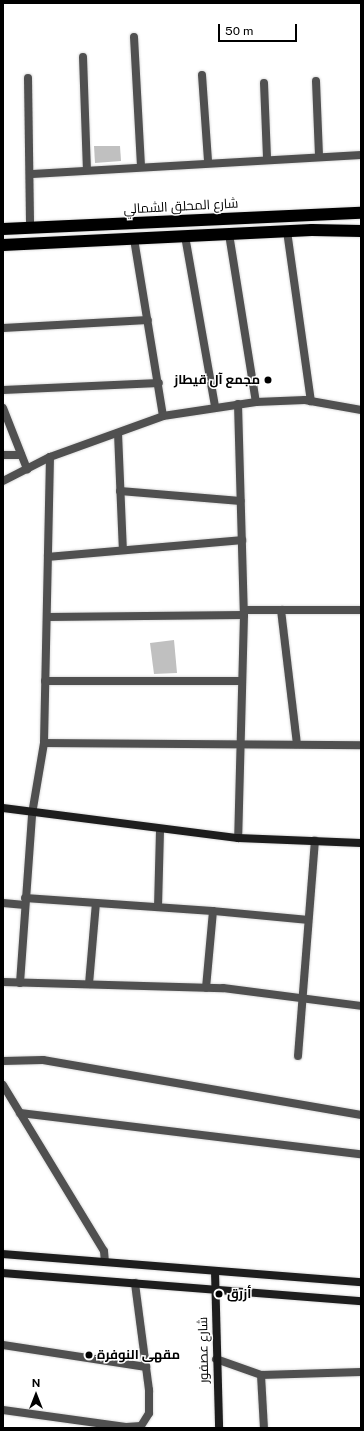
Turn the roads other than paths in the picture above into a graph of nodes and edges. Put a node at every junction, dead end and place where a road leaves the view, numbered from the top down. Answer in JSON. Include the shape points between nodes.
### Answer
{"nodes":[{"id":1,"x":134,"y":37,"type":"dead end"},
{"id":2,"x":83,"y":57,"type":"dead end"},
{"id":3,"x":202,"y":75,"type":"dead end"},
{"id":4,"x":28,"y":78,"type":"dead end"},
{"id":5,"x":316,"y":81,"type":"dead end"},
{"id":6,"x":264,"y":83,"type":"dead end"},
{"id":7,"x":361,"y":155,"type":"edge"},
{"id":8,"x":319,"y":157,"type":"junction"},
{"id":9,"x":267,"y":159,"type":"junction"},
{"id":10,"x":208,"y":161,"type":"junction"},
{"id":11,"x":141,"y":166,"type":"junction"},
{"id":12,"x":87,"y":170,"type":"junction"},
{"id":13,"x":32,"y":174,"type":"junction"},
{"id":14,"x":361,"y":213,"type":"edge"},
{"id":15,"x":30,"y":228,"type":"junction"},
{"id":16,"x":3,"y":229,"type":"edge"},
{"id":17,"x":287,"y":231,"type":"junction"},
{"id":18,"x":361,"y":231,"type":"edge"},
{"id":19,"x":229,"y":234,"type":"junction"},
{"id":20,"x":186,"y":236,"type":"junction"},
{"id":21,"x":134,"y":239,"type":"junction"},
{"id":22,"x":3,"y":245,"type":"edge"},
{"id":23,"x":148,"y":320,"type":"junction"},
{"id":24,"x":3,"y":328,"type":"edge"},
{"id":25,"x":159,"y":383,"type":"junction"},
{"id":26,"x":3,"y":390,"type":"edge"},
{"id":27,"x":311,"y":401,"type":"junction"},
{"id":28,"x":256,"y":402,"type":"junction"},
{"id":29,"x":238,"y":404,"type":"junction"},
{"id":30,"x":215,"y":407,"type":"junction"},
{"id":31,"x":3,"y":408,"type":"edge"},
{"id":32,"x":361,"y":410,"type":"edge"},
{"id":33,"x":163,"y":416,"type":"junction"},
{"id":34,"x":118,"y":433,"type":"junction"},
{"id":35,"x":22,"y":454,"type":"junction"},
{"id":36,"x":3,"y":456,"type":"edge"},
{"id":37,"x":50,"y":457,"type":"junction"},
{"id":38,"x":27,"y":469,"type":"junction"},
{"id":39,"x":3,"y":480,"type":"edge"},
{"id":40,"x":120,"y":491,"type":"junction"},
{"id":41,"x":241,"y":501,"type":"junction"},
{"id":42,"x":242,"y":540,"type":"junction"},
{"id":43,"x":123,"y":550,"type":"junction"},
{"id":44,"x":48,"y":557,"type":"junction"},
{"id":45,"x":281,"y":610,"type":"junction"},
{"id":46,"x":361,"y":610,"type":"edge"},
{"id":47,"x":244,"y":613,"type":"junction"},
{"id":48,"x":47,"y":617,"type":"junction"},
{"id":49,"x":45,"y":681,"type":"junction"},
{"id":50,"x":242,"y":681,"type":"junction"},
{"id":51,"x":44,"y":743,"type":"junction"},
{"id":52,"x":241,"y":743,"type":"junction"},
{"id":53,"x":297,"y":744,"type":"junction"},
{"id":54,"x":361,"y":745,"type":"edge"},
{"id":55,"x":3,"y":808,"type":"edge"},
{"id":56,"x":32,"y":814,"type":"junction"},
{"id":57,"x":160,"y":830,"type":"junction"},
{"id":58,"x":238,"y":838,"type":"junction"},
{"id":59,"x":315,"y":841,"type":"junction"},
{"id":60,"x":361,"y":843,"type":"edge"},
{"id":61,"x":25,"y":901,"type":"junction"},
{"id":62,"x":3,"y":903,"type":"edge"},
{"id":63,"x":96,"y":903,"type":"junction"},
{"id":64,"x":158,"y":907,"type":"junction"},
{"id":65,"x":213,"y":911,"type":"junction"},
{"id":66,"x":308,"y":920,"type":"junction"},
{"id":67,"x":3,"y":982,"type":"edge"},
{"id":68,"x":20,"y":982,"type":"junction"},
{"id":69,"x":89,"y":984,"type":"junction"},
{"id":70,"x":206,"y":988,"type":"junction"},
{"id":71,"x":301,"y":998,"type":"junction"},
{"id":72,"x":361,"y":1006,"type":"edge"},
{"id":73,"x":298,"y":1056,"type":"dead end"},
{"id":74,"x":3,"y":1061,"type":"edge"},
{"id":75,"x":3,"y":1085,"type":"edge"},
{"id":76,"x":20,"y":1113,"type":"junction"},
{"id":77,"x":361,"y":1115,"type":"edge"},
{"id":78,"x":361,"y":1154,"type":"edge"},
{"id":79,"x":3,"y":1254,"type":"edge"},
{"id":80,"x":105,"y":1262,"type":"junction"},
{"id":81,"x":215,"y":1271,"type":"junction"},
{"id":82,"x":3,"y":1273,"type":"edge"},
{"id":83,"x":361,"y":1282,"type":"edge"},
{"id":84,"x":135,"y":1283,"type":"junction"},
{"id":85,"x":215,"y":1290,"type":"junction"},
{"id":86,"x":361,"y":1301,"type":"edge"},
{"id":87,"x":3,"y":1344,"type":"edge"},
{"id":88,"x":216,"y":1359,"type":"junction"},
{"id":89,"x":146,"y":1368,"type":"junction"},
{"id":90,"x":361,"y":1372,"type":"edge"},
{"id":91,"x":261,"y":1375,"type":"junction"},
{"id":92,"x":3,"y":1410,"type":"edge"},
{"id":93,"x":133,"y":1427,"type":"edge"},
{"id":94,"x":219,"y":1428,"type":"edge"},
{"id":95,"x":264,"y":1428,"type":"edge"}],
"edges":[{"from":1,"to":11,"type":"street"},
{"from":2,"to":12,"type":"street"},
{"from":3,"to":10,"type":"street"},
{"from":4,"to":13,"type":"street"},
{"from":5,"to":8,"type":"street"},
{"from":6,"to":9,"type":"street"},
{"from":7,"to":8,"type":"street"},
{"from":8,"to":9,"type":"street"},
{"from":9,"to":10,"type":"street"},
{"from":10,"to":11,"type":"street"},
{"from":11,"to":12,"type":"street"},
{"from":12,"to":13,"type":"street"},
{"from":13,"to":15,"type":"street"},
{"from":14,"to":15,"type":"highway","name":"شارع المحلق الشمالي"},
{"from":15,"to":16,"type":"highway","name":"شارع المحلق الشمالي"},
{"from":17,"to":18,"type":"highway"},
{"from":17,"to":19,"type":"highway"},
{"from":17,"to":27,"type":"street"},
{"from":19,"to":20,"type":"highway"},
{"from":19,"to":28,"type":"street"},
{"from":20,"to":21,"type":"highway"},
{"from":20,"to":30,"type":"street"},
{"from":21,"to":22,"type":"highway"},
{"from":21,"to":23,"type":"street"},
{"from":23,"to":24,"type":"street"},
{"from":23,"to":25,"type":"street"},
{"from":25,"to":26,"type":"street"},
{"from":25,"to":33,"type":"street"},
{"from":27,"to":28,"type":"street"},
{"from":27,"to":32,"type":"street"},
{"from":28,"to":29,"type":"street"},
{"from":29,"to":30,"type":"street"},
{"from":29,"to":41,"type":"street"},
{"from":30,"to":33,"type":"street"},
{"from":31,"to":35,"type":"street"},
{"from":33,"to":34,"type":"street"},
{"from":34,"to":37,"type":"street"},
{"from":34,"to":40,"type":"street"},
{"from":35,"to":36,"type":"street"},
{"from":35,"to":38,"type":"street"},
{"from":37,"to":38,"type":"street"},
{"from":37,"to":44,"type":"street"},
{"from":38,"to":39,"type":"street"},
{"from":40,"to":41,"type":"street"},
{"from":40,"to":43,"type":"street"},
{"from":41,"to":42,"type":"street"},
{"from":42,"to":43,"type":"street"},
{"from":42,"to":47,"type":"street"},
{"from":43,"to":44,"type":"street"},
{"from":44,"to":48,"type":"street"},
{"from":45,"to":46,"type":"street"},
{"from":45,"to":47,"type":"street"},
{"from":45,"to":53,"type":"street"},
{"from":47,"to":48,"type":"street"},
{"from":47,"to":50,"type":"street"},
{"from":48,"to":49,"type":"street"},
{"from":49,"to":50,"type":"street"},
{"from":49,"to":51,"type":"street"},
{"from":50,"to":52,"type":"street"},
{"from":51,"to":52,"type":"street"},
{"from":51,"to":56,"type":"street"},
{"from":52,"to":53,"type":"street"},
{"from":52,"to":58,"type":"street"},
{"from":53,"to":54,"type":"street"},
{"from":55,"to":56,"type":"main road"},
{"from":56,"to":57,"type":"main road"},
{"from":56,"to":61,"type":"street"},
{"from":57,"to":58,"type":"main road"},
{"from":57,"to":64,"type":"street"},
{"from":58,"to":59,"type":"main road"},
{"from":59,"to":60,"type":"main road"},
{"from":59,"to":66,"type":"street"},
{"from":61,"to":62,"type":"street"},
{"from":61,"to":63,"type":"street"},
{"from":61,"to":68,"type":"street"},
{"from":63,"to":64,"type":"street"},
{"from":63,"to":69,"type":"street"},
{"from":64,"to":65,"type":"street"},
{"from":65,"to":66,"type":"street"},
{"from":65,"to":70,"type":"street"},
{"from":66,"to":71,"type":"street"},
{"from":67,"to":68,"type":"street"},
{"from":68,"to":69,"type":"street"},
{"from":69,"to":70,"type":"street"},
{"from":70,"to":71,"type":"street"},
{"from":71,"to":72,"type":"street"},
{"from":71,"to":73,"type":"street"},
{"from":74,"to":77,"type":"street","via":[[43,1060]]},
{"from":75,"to":76,"type":"street"},
{"from":76,"to":78,"type":"street"},
{"from":76,"to":80,"type":"street","via":[[104,1252]]},
{"from":79,"to":80,"type":"main road"},
{"from":80,"to":81,"type":"main road"},
{"from":81,"to":83,"type":"main road"},
{"from":81,"to":85,"type":"main road","name":"شارع عصفور"},
{"from":82,"to":84,"type":"main road"},
{"from":84,"to":85,"type":"main road"},
{"from":84,"to":89,"type":"street"},
{"from":85,"to":86,"type":"main road"},
{"from":85,"to":88,"type":"main road","name":"شارع عصفور"},
{"from":87,"to":89,"type":"street"},
{"from":88,"to":91,"type":"street"},
{"from":88,"to":94,"type":"main road","name":"شارع عصفور"},
{"from":89,"to":93,"type":"street","via":[[148,1413],[141,1426]]},
{"from":90,"to":91,"type":"street"},
{"from":91,"to":95,"type":"street"},
{"from":92,"to":93,"type":"street"}]}
